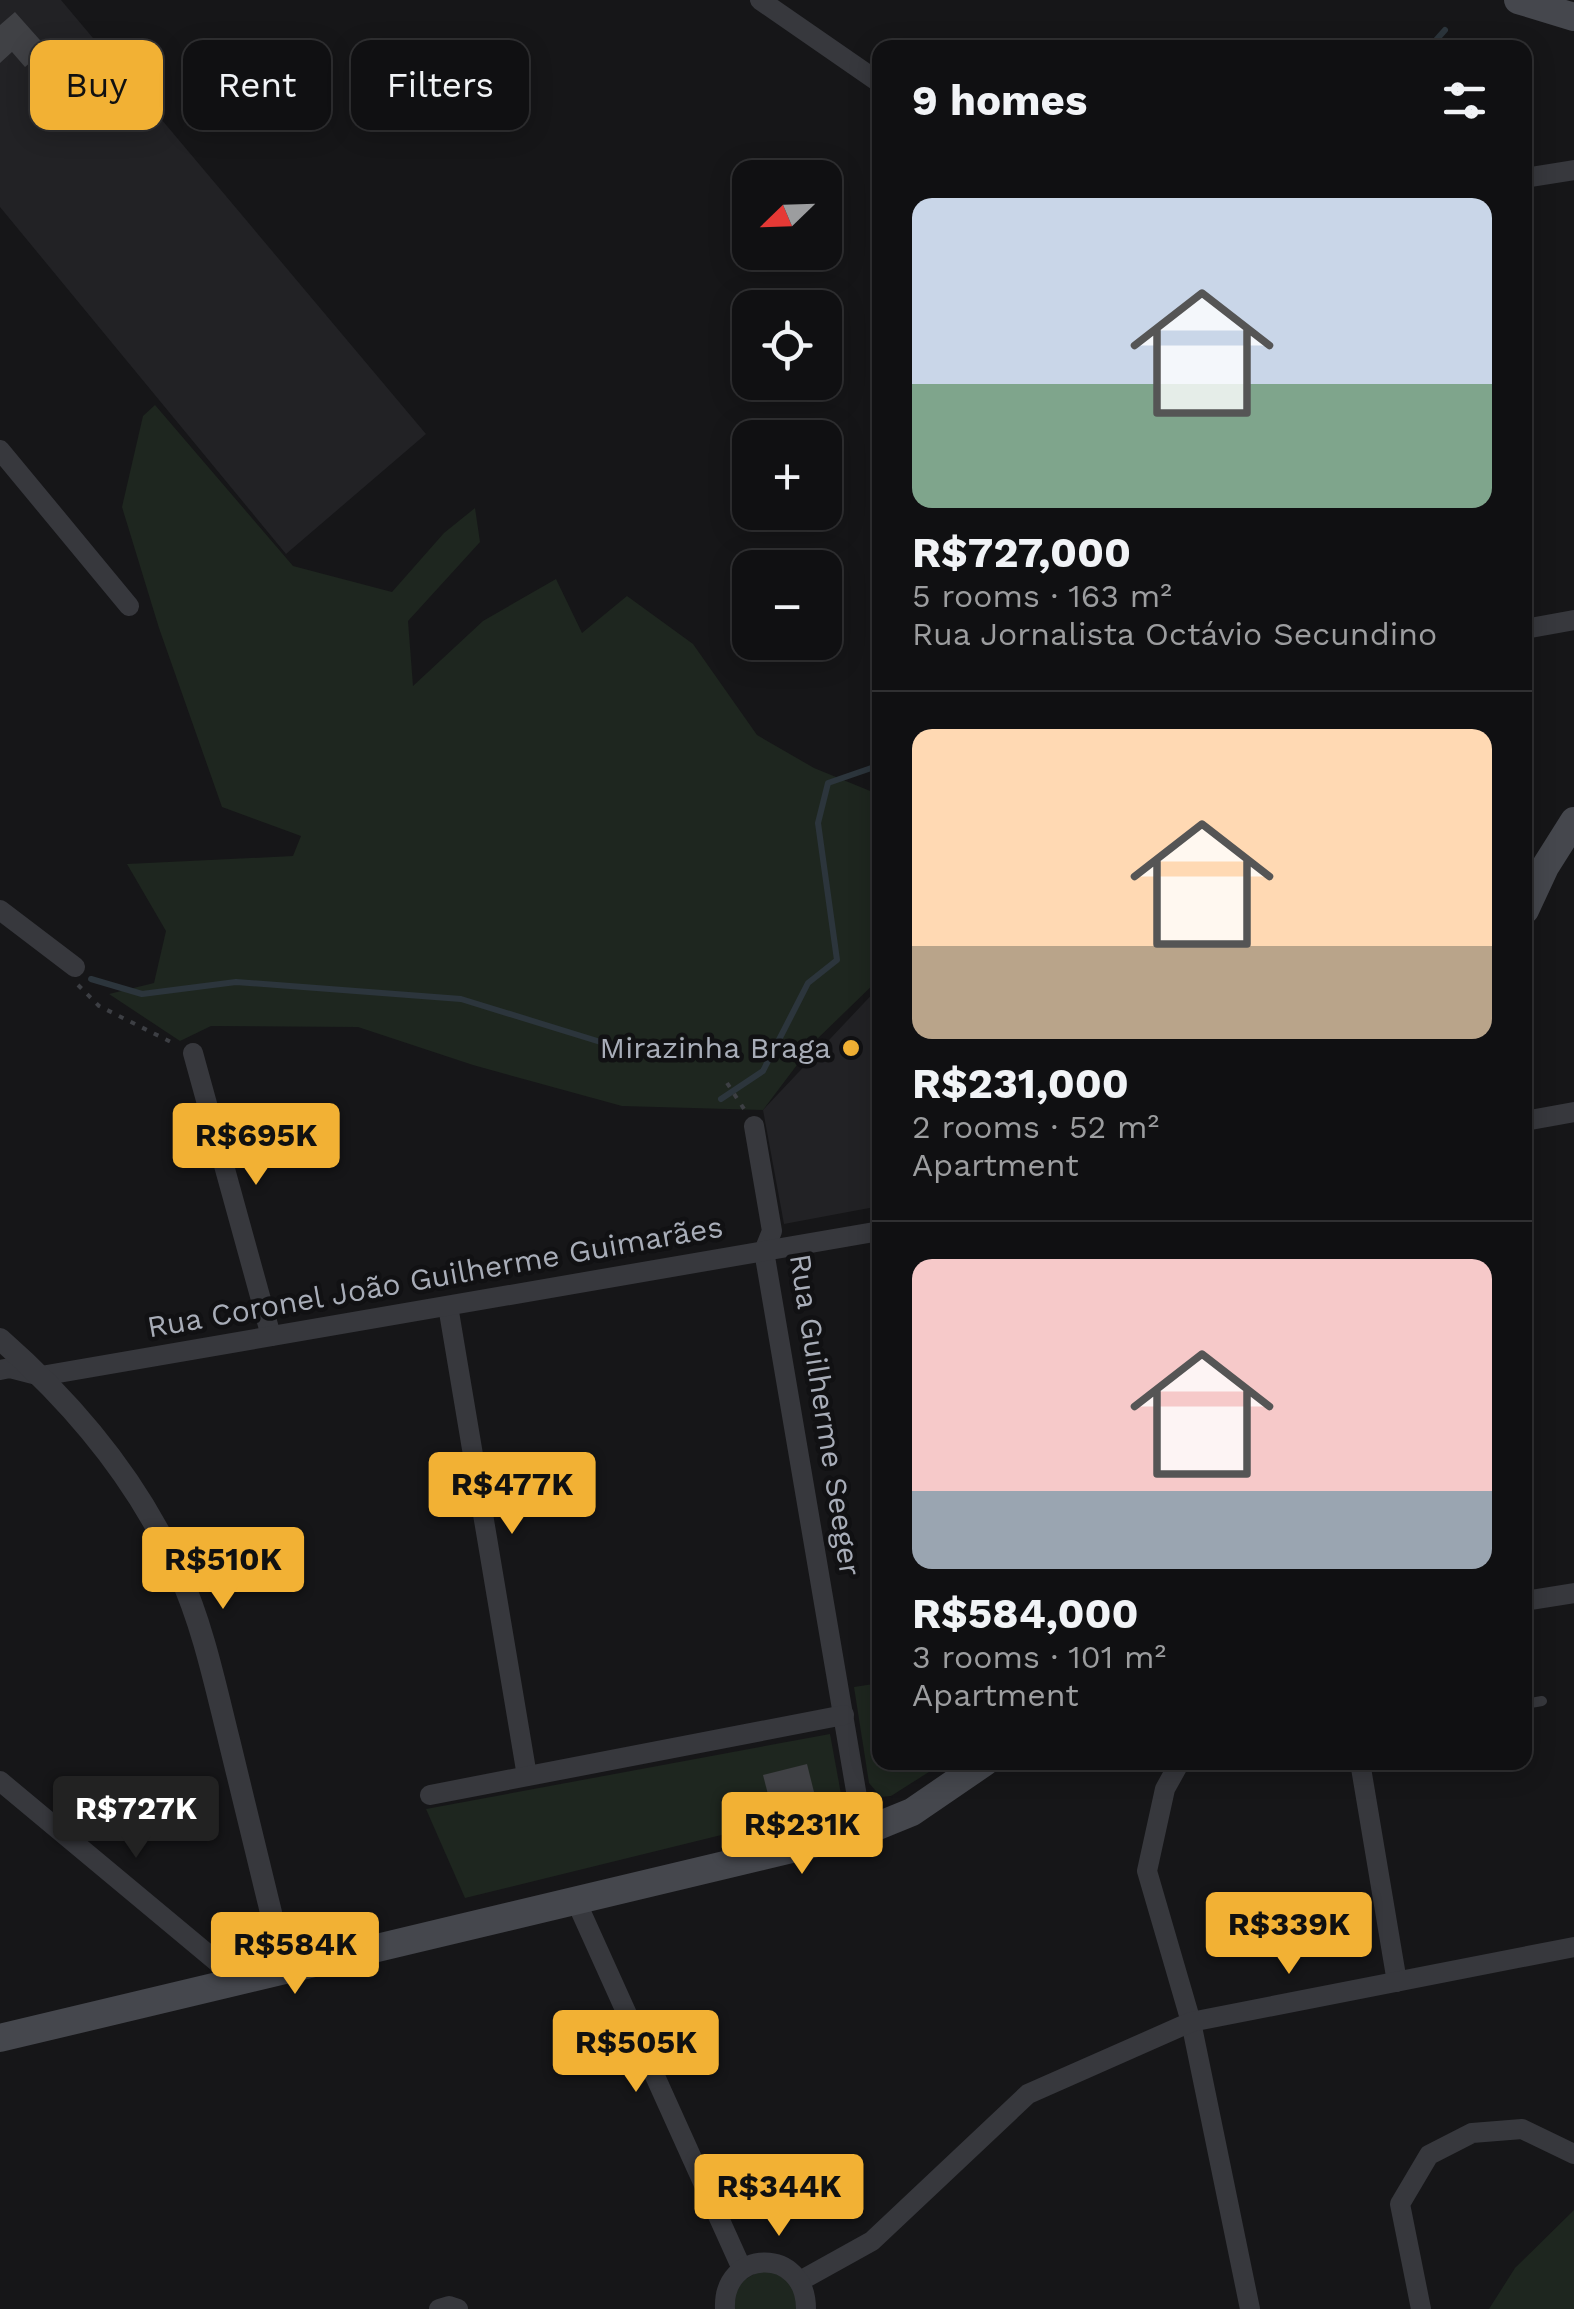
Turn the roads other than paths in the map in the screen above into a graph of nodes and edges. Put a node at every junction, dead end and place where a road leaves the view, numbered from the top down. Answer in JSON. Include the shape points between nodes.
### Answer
{"nodes":[{"id":1,"x":760,"y":0,"type":"edge"},
{"id":2,"x":1518,"y":0,"type":"edge"},
{"id":3,"x":1571,"y":0,"type":"edge"},
{"id":4,"x":1574,"y":18,"type":"edge"},
{"id":5,"x":872,"y":77,"type":"edge"},
{"id":6,"x":1574,"y":170,"type":"edge"},
{"id":7,"x":1532,"y":177,"type":"edge"},
{"id":8,"x":3,"y":460,"type":"edge"},
{"id":9,"x":129,"y":606,"type":"dead end"},
{"id":10,"x":1574,"y":620,"type":"edge"},
{"id":11,"x":1532,"y":627,"type":"edge"},
{"id":12,"x":1574,"y":821,"type":"edge"},
{"id":13,"x":1532,"y":895,"type":"edge"},
{"id":14,"x":0,"y":910,"type":"edge"},
{"id":15,"x":75,"y":967,"type":"road end"},
{"id":16,"x":192,"y":1053,"type":"road end"},
{"id":17,"x":1574,"y":1112,"type":"edge"},
{"id":18,"x":1532,"y":1119,"type":"edge"},
{"id":19,"x":754,"y":1126,"type":"road end"},
{"id":20,"x":872,"y":1233,"type":"edge"},
{"id":21,"x":764,"y":1251,"type":"junction"},
{"id":22,"x":448,"y":1306,"type":"junction"},
{"id":23,"x":270,"y":1336,"type":"junction"},
{"id":24,"x":0,"y":1339,"type":"edge"},
{"id":25,"x":0,"y":1370,"type":"edge"},
{"id":26,"x":41,"y":1376,"type":"junction"},
{"id":27,"x":1574,"y":1593,"type":"edge"},
{"id":28,"x":1532,"y":1600,"type":"edge"},
{"id":29,"x":1542,"y":1701,"type":"dead end"},
{"id":30,"x":1532,"y":1703,"type":"edge"},
{"id":31,"x":844,"y":1715,"type":"junction"},
{"id":32,"x":973,"y":1770,"type":"edge"},
{"id":33,"x":1176,"y":1770,"type":"edge"},
{"id":34,"x":1361,"y":1770,"type":"edge"},
{"id":35,"x":527,"y":1776,"type":"junction"},
{"id":36,"x":0,"y":1780,"type":"edge"},
{"id":37,"x":430,"y":1795,"type":"dead end"},
{"id":38,"x":863,"y":1832,"type":"junction"},
{"id":39,"x":576,"y":1901,"type":"junction"},
{"id":40,"x":1574,"y":1947,"type":"edge"},
{"id":41,"x":285,"y":1970,"type":"junction"},
{"id":42,"x":240,"y":1980,"type":"junction"},
{"id":43,"x":1397,"y":1982,"type":"junction"},
{"id":44,"x":1191,"y":2022,"type":"junction"},
{"id":45,"x":0,"y":2038,"type":"edge"},
{"id":46,"x":1574,"y":2154,"type":"edge"},
{"id":47,"x":742,"y":2269,"type":"junction"},
{"id":48,"x":800,"y":2282,"type":"junction"},
{"id":49,"x":721,"y":2306,"type":"edge"},
{"id":50,"x":439,"y":2309,"type":"edge"},
{"id":51,"x":458,"y":2309,"type":"edge"},
{"id":52,"x":806,"y":2309,"type":"edge"},
{"id":53,"x":1250,"y":2309,"type":"edge"},
{"id":54,"x":1421,"y":2309,"type":"edge"}],
"edges":[{"from":1,"to":5,"type":"street"},
{"from":2,"to":4,"type":"main road"},
{"from":3,"to":4,"type":"street"},
{"from":6,"to":7,"type":"street"},
{"from":8,"to":9,"type":"street"},
{"from":10,"to":11,"type":"street"},
{"from":12,"to":13,"type":"main road"},
{"from":14,"to":15,"type":"street"},
{"from":16,"to":23,"type":"street"},
{"from":17,"to":18,"type":"street"},
{"from":19,"to":21,"type":"street","name":"Rua Guilherme Seeger","via":[[772,1231]]},
{"from":20,"to":21,"type":"street","name":"Rua Coronel João Guilherme Guimarães"},
{"from":21,"to":22,"type":"street","name":"Rua Coronel João Guilherme Guimarães"},
{"from":21,"to":31,"type":"street","name":"Rua Guilherme Seeger"},
{"from":22,"to":23,"type":"street","name":"Rua Coronel João Guilherme Guimarães"},
{"from":22,"to":35,"type":"street"},
{"from":23,"to":26,"type":"street","name":"Rua Coronel João Guilherme Guimarães"},
{"from":24,"to":26,"type":"street"},
{"from":25,"to":26,"type":"street","name":"Rua Coronel João Guilherme Guimarães"},
{"from":26,"to":41,"type":"street","via":[[120,1468],[184,1584],[207,1652]]},
{"from":27,"to":28,"type":"street"},
{"from":29,"to":30,"type":"lane"},
{"from":31,"to":35,"type":"street"},
{"from":31,"to":38,"type":"street","name":"Rua Guilherme Seeger"},
{"from":32,"to":38,"type":"main road","via":[[912,1812]]},
{"from":33,"to":44,"type":"street","via":[[1146,1872]]},
{"from":34,"to":43,"type":"street"},
{"from":35,"to":37,"type":"street"},
{"from":36,"to":42,"type":"street"},
{"from":38,"to":39,"type":"main road"},
{"from":39,"to":41,"type":"main road"},
{"from":39,"to":47,"type":"street"},
{"from":40,"to":43,"type":"street"},
{"from":41,"to":42,"type":"main road"},
{"from":42,"to":45,"type":"main road"},
{"from":43,"to":44,"type":"street"},
{"from":44,"to":48,"type":"street","via":[[1028,2094],[872,2241]]},
{"from":44,"to":53,"type":"street"},
{"from":46,"to":54,"type":"street","via":[[1522,2129],[1472,2133],[1430,2155],[1400,2204]]},
{"from":47,"to":48,"type":"street","via":[[767,2262]]},
{"from":47,"to":49,"type":"street"},
{"from":48,"to":52,"type":"street"},
{"from":50,"to":51,"type":"street"}]}
